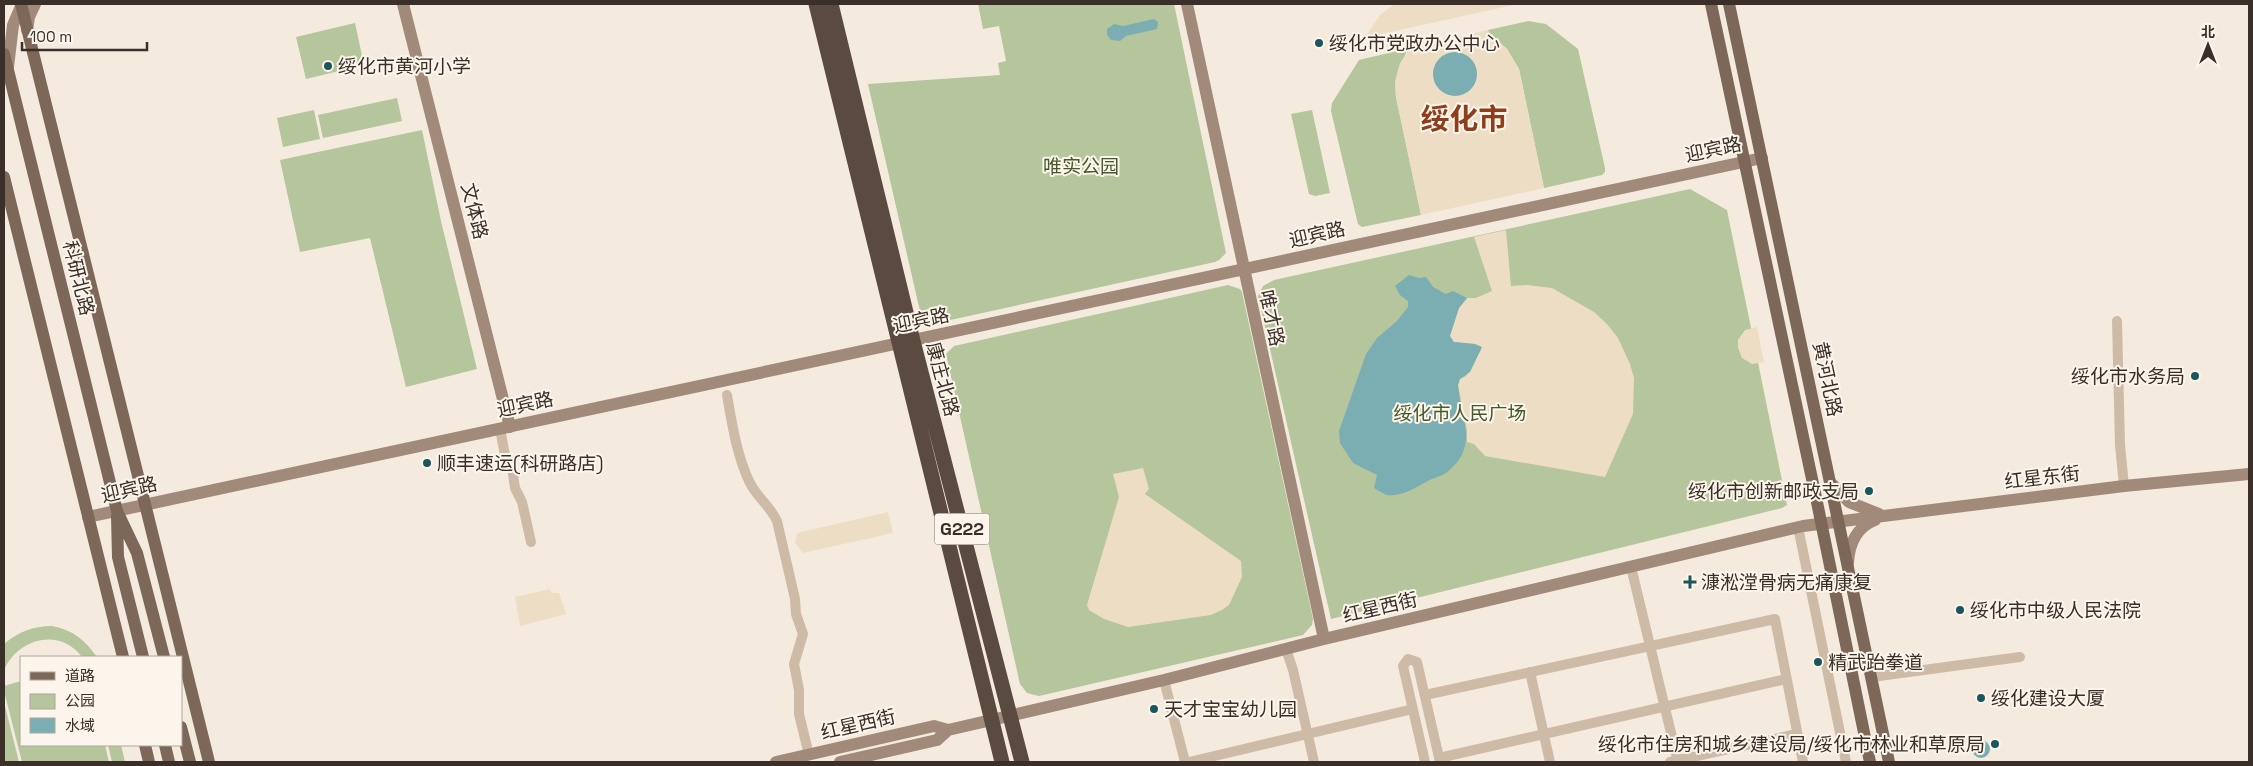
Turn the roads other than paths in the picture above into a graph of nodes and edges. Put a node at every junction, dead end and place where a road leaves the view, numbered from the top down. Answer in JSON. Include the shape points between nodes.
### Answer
{"nodes":[{"id":1,"x":21,"y":4,"type":"edge"},
{"id":2,"x":35,"y":4,"type":"edge"},
{"id":3,"x":403,"y":4,"type":"edge"},
{"id":4,"x":816,"y":4,"type":"edge"},
{"id":5,"x":831,"y":4,"type":"edge"},
{"id":6,"x":1187,"y":4,"type":"edge"},
{"id":7,"x":1711,"y":4,"type":"edge"},
{"id":8,"x":1729,"y":4,"type":"edge"},
{"id":9,"x":27,"y":30,"type":"junction"},
{"id":10,"x":4,"y":54,"type":"edge"},
{"id":11,"x":8,"y":70,"type":"junction"},
{"id":12,"x":1762,"y":158,"type":"junction"},
{"id":13,"x":1746,"y":161,"type":"junction"},
{"id":14,"x":4,"y":176,"type":"edge"},
{"id":15,"x":1243,"y":270,"type":"junction"},
{"id":16,"x":2117,"y":321,"type":"dead end"},
{"id":17,"x":906,"y":343,"type":"junction"},
{"id":18,"x":727,"y":396,"type":"dead end"},
{"id":19,"x":505,"y":428,"type":"junction"},
{"id":20,"x":2249,"y":474,"type":"edge"},
{"id":21,"x":1832,"y":484,"type":"junction"},
{"id":22,"x":2124,"y":486,"type":"junction"},
{"id":23,"x":145,"y":504,"type":"junction"},
{"id":24,"x":117,"y":510,"type":"junction"},
{"id":25,"x":1889,"y":515,"type":"junction"},
{"id":26,"x":88,"y":517,"type":"junction"},
{"id":27,"x":1839,"y":522,"type":"junction"},
{"id":28,"x":1821,"y":523,"type":"junction"},
{"id":29,"x":1798,"y":527,"type":"junction"},
{"id":30,"x":531,"y":542,"type":"dead end"},
{"id":31,"x":1848,"y":566,"type":"junction"},
{"id":32,"x":1631,"y":567,"type":"junction"},
{"id":33,"x":1324,"y":639,"type":"junction"},
{"id":34,"x":1651,"y":646,"type":"junction"},
{"id":35,"x":1286,"y":648,"type":"junction"},
{"id":36,"x":123,"y":656,"type":"edge"},
{"id":37,"x":143,"y":656,"type":"edge"},
{"id":38,"x":164,"y":656,"type":"edge"},
{"id":39,"x":2020,"y":657,"type":"dead end"},
{"id":40,"x":1530,"y":672,"type":"junction"},
{"id":41,"x":1872,"y":677,"type":"junction"},
{"id":42,"x":1786,"y":679,"type":"junction"},
{"id":43,"x":1164,"y":680,"type":"junction"},
{"id":44,"x":1425,"y":694,"type":"junction"},
{"id":45,"x":1665,"y":707,"type":"junction"},
{"id":46,"x":1413,"y":709,"type":"junction"},
{"id":47,"x":1010,"y":717,"type":"junction"},
{"id":48,"x":992,"y":721,"type":"junction"},
{"id":49,"x":948,"y":730,"type":"junction"},
{"id":50,"x":182,"y":731,"type":"edge"},
{"id":51,"x":1308,"y":734,"type":"junction"},
{"id":52,"x":1797,"y":734,"type":"junction"},
{"id":53,"x":1544,"y":735,"type":"junction"},
{"id":54,"x":145,"y":746,"type":"edge"},
{"id":55,"x":165,"y":746,"type":"edge"},
{"id":56,"x":808,"y":755,"type":"junction"},
{"id":57,"x":1440,"y":760,"type":"edge"},
{"id":58,"x":149,"y":762,"type":"edge"},
{"id":59,"x":169,"y":762,"type":"edge"},
{"id":60,"x":190,"y":762,"type":"edge"},
{"id":61,"x":209,"y":762,"type":"edge"},
{"id":62,"x":776,"y":762,"type":"edge"},
{"id":63,"x":844,"y":762,"type":"edge"},
{"id":64,"x":1002,"y":762,"type":"edge"},
{"id":65,"x":1022,"y":762,"type":"edge"},
{"id":66,"x":1185,"y":762,"type":"edge"},
{"id":67,"x":1189,"y":762,"type":"edge"},
{"id":68,"x":1314,"y":762,"type":"edge"},
{"id":69,"x":1425,"y":762,"type":"edge"},
{"id":70,"x":1550,"y":762,"type":"edge"},
{"id":71,"x":1675,"y":762,"type":"edge"},
{"id":72,"x":1803,"y":762,"type":"edge"},
{"id":73,"x":1846,"y":762,"type":"edge"},
{"id":74,"x":1870,"y":762,"type":"edge"},
{"id":75,"x":1889,"y":762,"type":"edge"}],
"edges":[{"from":1,"to":9,"type":"main road"},
{"from":1,"to":11,"type":"main road","via":[[13,25]]},
{"from":2,"to":9,"type":"main road"},
{"from":3,"to":19,"type":"main road","name":"文体路"},
{"from":4,"to":17,"type":"highway","name":"康庄北路","number":"G222"},
{"from":5,"to":17,"type":"highway","name":"康庄北路","number":"G222"},
{"from":6,"to":15,"type":"main road","name":"唯才路"},
{"from":7,"to":13,"type":"main road","name":"黄河北路"},
{"from":8,"to":12,"type":"main road","name":"黄河北路"},
{"from":9,"to":23,"type":"main road"},
{"from":10,"to":11,"type":"main road","name":"科研北路"},
{"from":11,"to":24,"type":"main road","name":"科研北路"},
{"from":12,"to":13,"type":"main road","name":"迎宾路"},
{"from":12,"to":21,"type":"main road","name":"黄河北路"},
{"from":13,"to":15,"type":"main road","name":"迎宾路"},
{"from":13,"to":28,"type":"main road","name":"黄河北路"},
{"from":14,"to":26,"type":"main road"},
{"from":15,"to":17,"type":"main road","name":"迎宾路"},
{"from":15,"to":33,"type":"main road","name":"唯才路"},
{"from":16,"to":22,"type":"street"},
{"from":17,"to":19,"type":"main road","name":"迎宾路"},
{"from":17,"to":47,"type":"highway","name":"康庄北路","number":"G222"},
{"from":17,"to":48,"type":"highway","name":"康庄北路","number":"G222"},
{"from":18,"to":56,"type":"street","via":[[750,483],[777,521],[795,599],[802,634],[794,664],[799,690],[798,714]]},
{"from":19,"to":23,"type":"main road","name":"迎宾路"},
{"from":19,"to":30,"type":"street","via":[[505,455],[511,461],[515,488],[522,502]]},
{"from":20,"to":22,"type":"main road","name":"红星东街"},
{"from":21,"to":25,"type":"main road","via":[[1843,498],[1857,507]]},
{"from":21,"to":27,"type":"main road","name":"黄河北路"},
{"from":22,"to":25,"type":"main road","name":"红星东街"},
{"from":23,"to":24,"type":"main road","name":"迎宾路"},
{"from":23,"to":61,"type":"main road"},
{"from":24,"to":26,"type":"main road","name":"迎宾路"},
{"from":24,"to":37,"type":"main road","name":"科研北路","via":[[118,557]]},
{"from":24,"to":38,"type":"main road","name":"科研北路","via":[[137,553]]},
{"from":25,"to":27,"type":"main road","name":"红星东街"},
{"from":25,"to":31,"type":"main road","via":[[1862,527],[1851,544]]},
{"from":26,"to":36,"type":"main road"},
{"from":27,"to":28,"type":"main road","name":"红星东街"},
{"from":27,"to":31,"type":"main road","name":"黄河北路"},
{"from":28,"to":29,"type":"main road","name":"红星西街"},
{"from":28,"to":74,"type":"main road","name":"黄河北路"},
{"from":29,"to":32,"type":"main road","name":"红星西街"},
{"from":29,"to":73,"type":"street"},
{"from":31,"to":41,"type":"main road","name":"黄河北路"},
{"from":32,"to":33,"type":"main road","name":"红星西街"},
{"from":32,"to":34,"type":"street"},
{"from":33,"to":35,"type":"main road","name":"红星西街"},
{"from":34,"to":40,"type":"street"},
{"from":34,"to":42,"type":"street","via":[[1775,619]]},
{"from":34,"to":45,"type":"street"},
{"from":35,"to":43,"type":"main road","name":"红星西街"},
{"from":35,"to":51,"type":"street"},
{"from":39,"to":41,"type":"street"},
{"from":40,"to":44,"type":"street"},
{"from":40,"to":53,"type":"street"},
{"from":41,"to":75,"type":"main road","name":"黄河北路"},
{"from":42,"to":45,"type":"street"},
{"from":42,"to":52,"type":"street"},
{"from":43,"to":47,"type":"main road","name":"红星西街"},
{"from":43,"to":66,"type":"street"},
{"from":44,"to":46,"type":"street","via":[[1417,662],[1408,659],[1403,666]]},
{"from":44,"to":57,"type":"street"},
{"from":45,"to":53,"type":"street"},
{"from":45,"to":71,"type":"street"},
{"from":46,"to":51,"type":"street"},
{"from":46,"to":69,"type":"street"},
{"from":47,"to":48,"type":"main road","name":"红星西街"},
{"from":47,"to":65,"type":"highway","name":"康庄北路","number":"G222"},
{"from":48,"to":49,"type":"main road","name":"红星西街"},
{"from":48,"to":64,"type":"highway","name":"康庄北路","number":"G222"},
{"from":49,"to":56,"type":"main road","name":"红星西街","via":[[934,726]]},
{"from":49,"to":63,"type":"main road","name":"红星西街","via":[[936,740]]},
{"from":50,"to":60,"type":"main road"},
{"from":51,"to":67,"type":"street"},
{"from":51,"to":68,"type":"street"},
{"from":52,"to":71,"type":"street"},
{"from":52,"to":72,"type":"street"},
{"from":53,"to":57,"type":"street"},
{"from":53,"to":70,"type":"street"},
{"from":54,"to":58,"type":"main road"},
{"from":55,"to":59,"type":"main road"},
{"from":56,"to":62,"type":"main road","name":"红星西街"}]}
